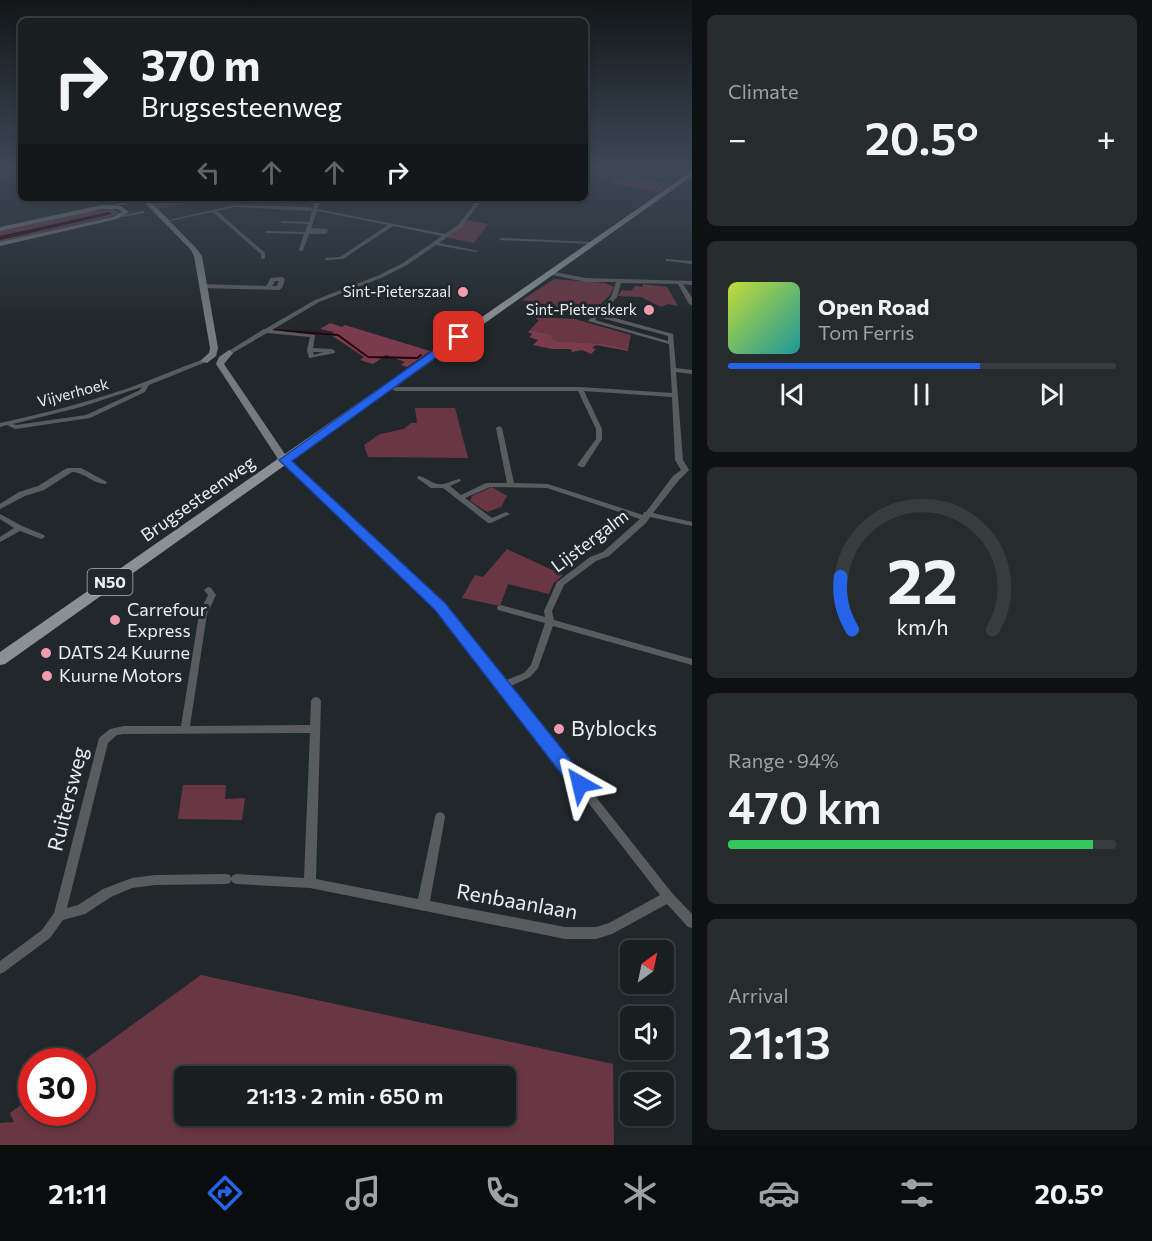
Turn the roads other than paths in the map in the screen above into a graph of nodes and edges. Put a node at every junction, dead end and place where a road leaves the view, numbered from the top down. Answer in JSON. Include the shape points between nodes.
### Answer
{"nodes":[{"id":1,"x":42,"y":220,"type":"edge"},
{"id":2,"x":91,"y":220,"type":"edge"},
{"id":3,"x":172,"y":220,"type":"edge"},
{"id":4,"x":225,"y":220,"type":"edge"},
{"id":5,"x":370,"y":220,"type":"edge"},
{"id":6,"x":465,"y":220,"type":"edge"},
{"id":7,"x":624,"y":220,"type":"edge"},
{"id":8,"x":166,"y":222,"type":"joint"},
{"id":9,"x":282,"y":222,"type":"dead end"},
{"id":10,"x":310,"y":223,"type":"joint"},
{"id":11,"x":392,"y":225,"type":"junction"},
{"id":12,"x":0,"y":229,"type":"edge"},
{"id":13,"x":267,"y":232,"type":"dead end"},
{"id":14,"x":307,"y":232,"type":"junction"},
{"id":15,"x":444,"y":235,"type":"junction"},
{"id":16,"x":502,"y":239,"type":"dead end"},
{"id":17,"x":434,"y":243,"type":"junction"},
{"id":18,"x":592,"y":243,"type":"junction"},
{"id":19,"x":0,"y":244,"type":"edge"},
{"id":20,"x":301,"y":250,"type":"dead end"},
{"id":21,"x":476,"y":251,"type":"dead end"},
{"id":22,"x":263,"y":258,"type":"dead end"},
{"id":23,"x":327,"y":259,"type":"dead end"},
{"id":24,"x":668,"y":260,"type":"dead end"},
{"id":25,"x":692,"y":263,"type":"edge"},
{"id":26,"x":549,"y":273,"type":"junction"},
{"id":27,"x":619,"y":281,"type":"junction"},
{"id":28,"x":680,"y":283,"type":"junction"},
{"id":29,"x":692,"y":283,"type":"edge"},
{"id":30,"x":203,"y":286,"type":"junction"},
{"id":31,"x":268,"y":288,"type":"dead end"},
{"id":32,"x":692,"y":304,"type":"edge"},
{"id":33,"x":264,"y":331,"type":"junction"},
{"id":34,"x":310,"y":350,"type":"dead end"},
{"id":35,"x":214,"y":352,"type":"junction"},
{"id":36,"x":229,"y":353,"type":"junction"},
{"id":37,"x":204,"y":361,"type":"junction"},
{"id":38,"x":220,"y":364,"type":"junction"},
{"id":39,"x":675,"y":370,"type":"junction"},
{"id":40,"x":692,"y":372,"type":"edge"},
{"id":41,"x":146,"y":385,"type":"junction"},
{"id":42,"x":392,"y":385,"type":"junction"},
{"id":43,"x":411,"y":388,"type":"joint"},
{"id":44,"x":580,"y":389,"type":"junction"},
{"id":45,"x":675,"y":395,"type":"junction"},
{"id":46,"x":3,"y":424,"type":"edge"},
{"id":47,"x":499,"y":428,"type":"dead end"},
{"id":48,"x":284,"y":460,"type":"junction"},
{"id":49,"x":581,"y":465,"type":"dead end"},
{"id":50,"x":688,"y":470,"type":"edge"},
{"id":51,"x":421,"y":478,"type":"dead end"},
{"id":52,"x":102,"y":482,"type":"dead end"},
{"id":53,"x":457,"y":482,"type":"dead end"},
{"id":54,"x":511,"y":485,"type":"junction"},
{"id":55,"x":445,"y":486,"type":"junction"},
{"id":56,"x":460,"y":498,"type":"junction"},
{"id":57,"x":0,"y":507,"type":"edge"},
{"id":58,"x":506,"y":514,"type":"dead end"},
{"id":59,"x":0,"y":516,"type":"edge"},
{"id":60,"x":646,"y":516,"type":"junction"},
{"id":61,"x":692,"y":524,"type":"edge"},
{"id":62,"x":19,"y":528,"type":"junction"},
{"id":63,"x":41,"y":537,"type":"dead end"},
{"id":64,"x":0,"y":540,"type":"edge"},
{"id":65,"x":208,"y":590,"type":"dead end"},
{"id":66,"x":501,"y":608,"type":"dead end"},
{"id":67,"x":550,"y":621,"type":"junction"},
{"id":68,"x":0,"y":660,"type":"edge"},
{"id":69,"x":692,"y":662,"type":"edge"},
{"id":70,"x":504,"y":685,"type":"junction"},
{"id":71,"x":316,"y":701,"type":"dead end"},
{"id":72,"x":185,"y":729,"type":"junction"},
{"id":73,"x":315,"y":729,"type":"junction"},
{"id":74,"x":440,"y":817,"type":"dead end"},
{"id":75,"x":310,"y":883,"type":"junction"},
{"id":76,"x":668,"y":897,"type":"junction"},
{"id":77,"x":423,"y":905,"type":"junction"},
{"id":78,"x":59,"y":915,"type":"junction"},
{"id":79,"x":692,"y":922,"type":"edge"},
{"id":80,"x":0,"y":968,"type":"edge"}],
"edges":[{"from":1,"to":12,"type":"street"},
{"from":2,"to":19,"type":"street"},
{"from":3,"to":8,"type":"street"},
{"from":4,"to":22,"type":"street"},
{"from":5,"to":11,"type":"street"},
{"from":6,"to":15,"type":"street"},
{"from":7,"to":18,"type":"main road","name":"Brugsesteenweg","number":"N50"},
{"from":8,"to":30,"type":"street","via":[[194,249]]},
{"from":9,"to":10,"type":"street"},
{"from":10,"to":14,"type":"street"},
{"from":11,"to":15,"type":"street"},
{"from":11,"to":23,"type":"street","via":[[341,258]]},
{"from":13,"to":14,"type":"street"},
{"from":14,"to":20,"type":"street"},
{"from":15,"to":17,"type":"street"},
{"from":16,"to":18,"type":"street"},
{"from":17,"to":21,"type":"street"},
{"from":17,"to":33,"type":"street","via":[[398,268],[317,301]]},
{"from":18,"to":26,"type":"main road","name":"Brugsesteenweg","number":"N50"},
{"from":24,"to":25,"type":"street"},
{"from":26,"to":27,"type":"street","via":[[580,280]]},
{"from":26,"to":42,"type":"main road","name":"Brugsesteenweg","number":"N50"},
{"from":27,"to":28,"type":"street"},
{"from":27,"to":39,"type":"street","name":"Lijstergalm","via":[[614,297],[591,321],[671,343]]},
{"from":28,"to":29,"type":"street"},
{"from":28,"to":32,"type":"street"},
{"from":30,"to":31,"type":"street"},
{"from":30,"to":35,"type":"street"},
{"from":33,"to":34,"type":"street","via":[[313,336]]},
{"from":33,"to":36,"type":"street"},
{"from":35,"to":36,"type":"street"},
{"from":35,"to":37,"type":"street"},
{"from":36,"to":38,"type":"street"},
{"from":37,"to":38,"type":"street"},
{"from":37,"to":41,"type":"street","name":"Vijverhoek"},
{"from":38,"to":48,"type":"street"},
{"from":39,"to":40,"type":"street"},
{"from":39,"to":45,"type":"street","name":"Lijstergalm"},
{"from":41,"to":46,"type":"street","name":"Vijverhoek","via":[[82,406]]},
{"from":41,"to":46,"type":"street","name":"Vijverhoek","via":[[143,392],[88,417],[15,427]]},
{"from":42,"to":43,"type":"street","via":[[396,389]]},
{"from":42,"to":48,"type":"main road","name":"Brugsesteenweg","number":"N50"},
{"from":43,"to":44,"type":"street"},
{"from":44,"to":45,"type":"street"},
{"from":44,"to":49,"type":"street","via":[[599,429],[599,439]]},
{"from":45,"to":50,"type":"street","name":"Lijstergalm","via":[[679,460]]},
{"from":47,"to":54,"type":"street"},
{"from":48,"to":68,"type":"main road","name":"Brugsesteenweg","number":"N50"},
{"from":48,"to":70,"type":"street","via":[[422,587]]},
{"from":50,"to":60,"type":"street","name":"Lijstergalm"},
{"from":51,"to":55,"type":"street","via":[[434,486]]},
{"from":52,"to":57,"type":"street","via":[[70,470]]},
{"from":53,"to":55,"type":"street"},
{"from":54,"to":56,"type":"street","via":[[489,485]]},
{"from":54,"to":60,"type":"street","via":[[548,486]]},
{"from":55,"to":56,"type":"street"},
{"from":56,"to":58,"type":"street","via":[[491,521]]},
{"from":59,"to":62,"type":"street"},
{"from":60,"to":61,"type":"street"},
{"from":60,"to":67,"type":"street","name":"Lijstergalm","via":[[606,554],[560,584],[548,611]]},
{"from":62,"to":63,"type":"street"},
{"from":62,"to":64,"type":"street"},
{"from":65,"to":72,"type":"street","via":[[212,596],[203,614]]},
{"from":66,"to":67,"type":"street"},
{"from":67,"to":69,"type":"street"},
{"from":67,"to":70,"type":"street","name":"Lijstergalm","via":[[534,666],[527,675]]},
{"from":70,"to":76,"type":"street"},
{"from":71,"to":73,"type":"street"},
{"from":72,"to":73,"type":"street","name":"Ruitersweg"},
{"from":72,"to":78,"type":"street","name":"Ruitersweg","via":[[124,730],[103,741]]},
{"from":73,"to":75,"type":"street"},
{"from":74,"to":77,"type":"street"},
{"from":75,"to":77,"type":"street","name":"Renbaanlaan"},
{"from":75,"to":78,"type":"street","name":"Renbaanlaan","via":[[155,880],[132,883],[81,910]]},
{"from":76,"to":77,"type":"street","name":"Renbaanlaan","via":[[596,933],[565,933]]},
{"from":76,"to":79,"type":"street"},
{"from":78,"to":80,"type":"street","via":[[46,934]]}]}
